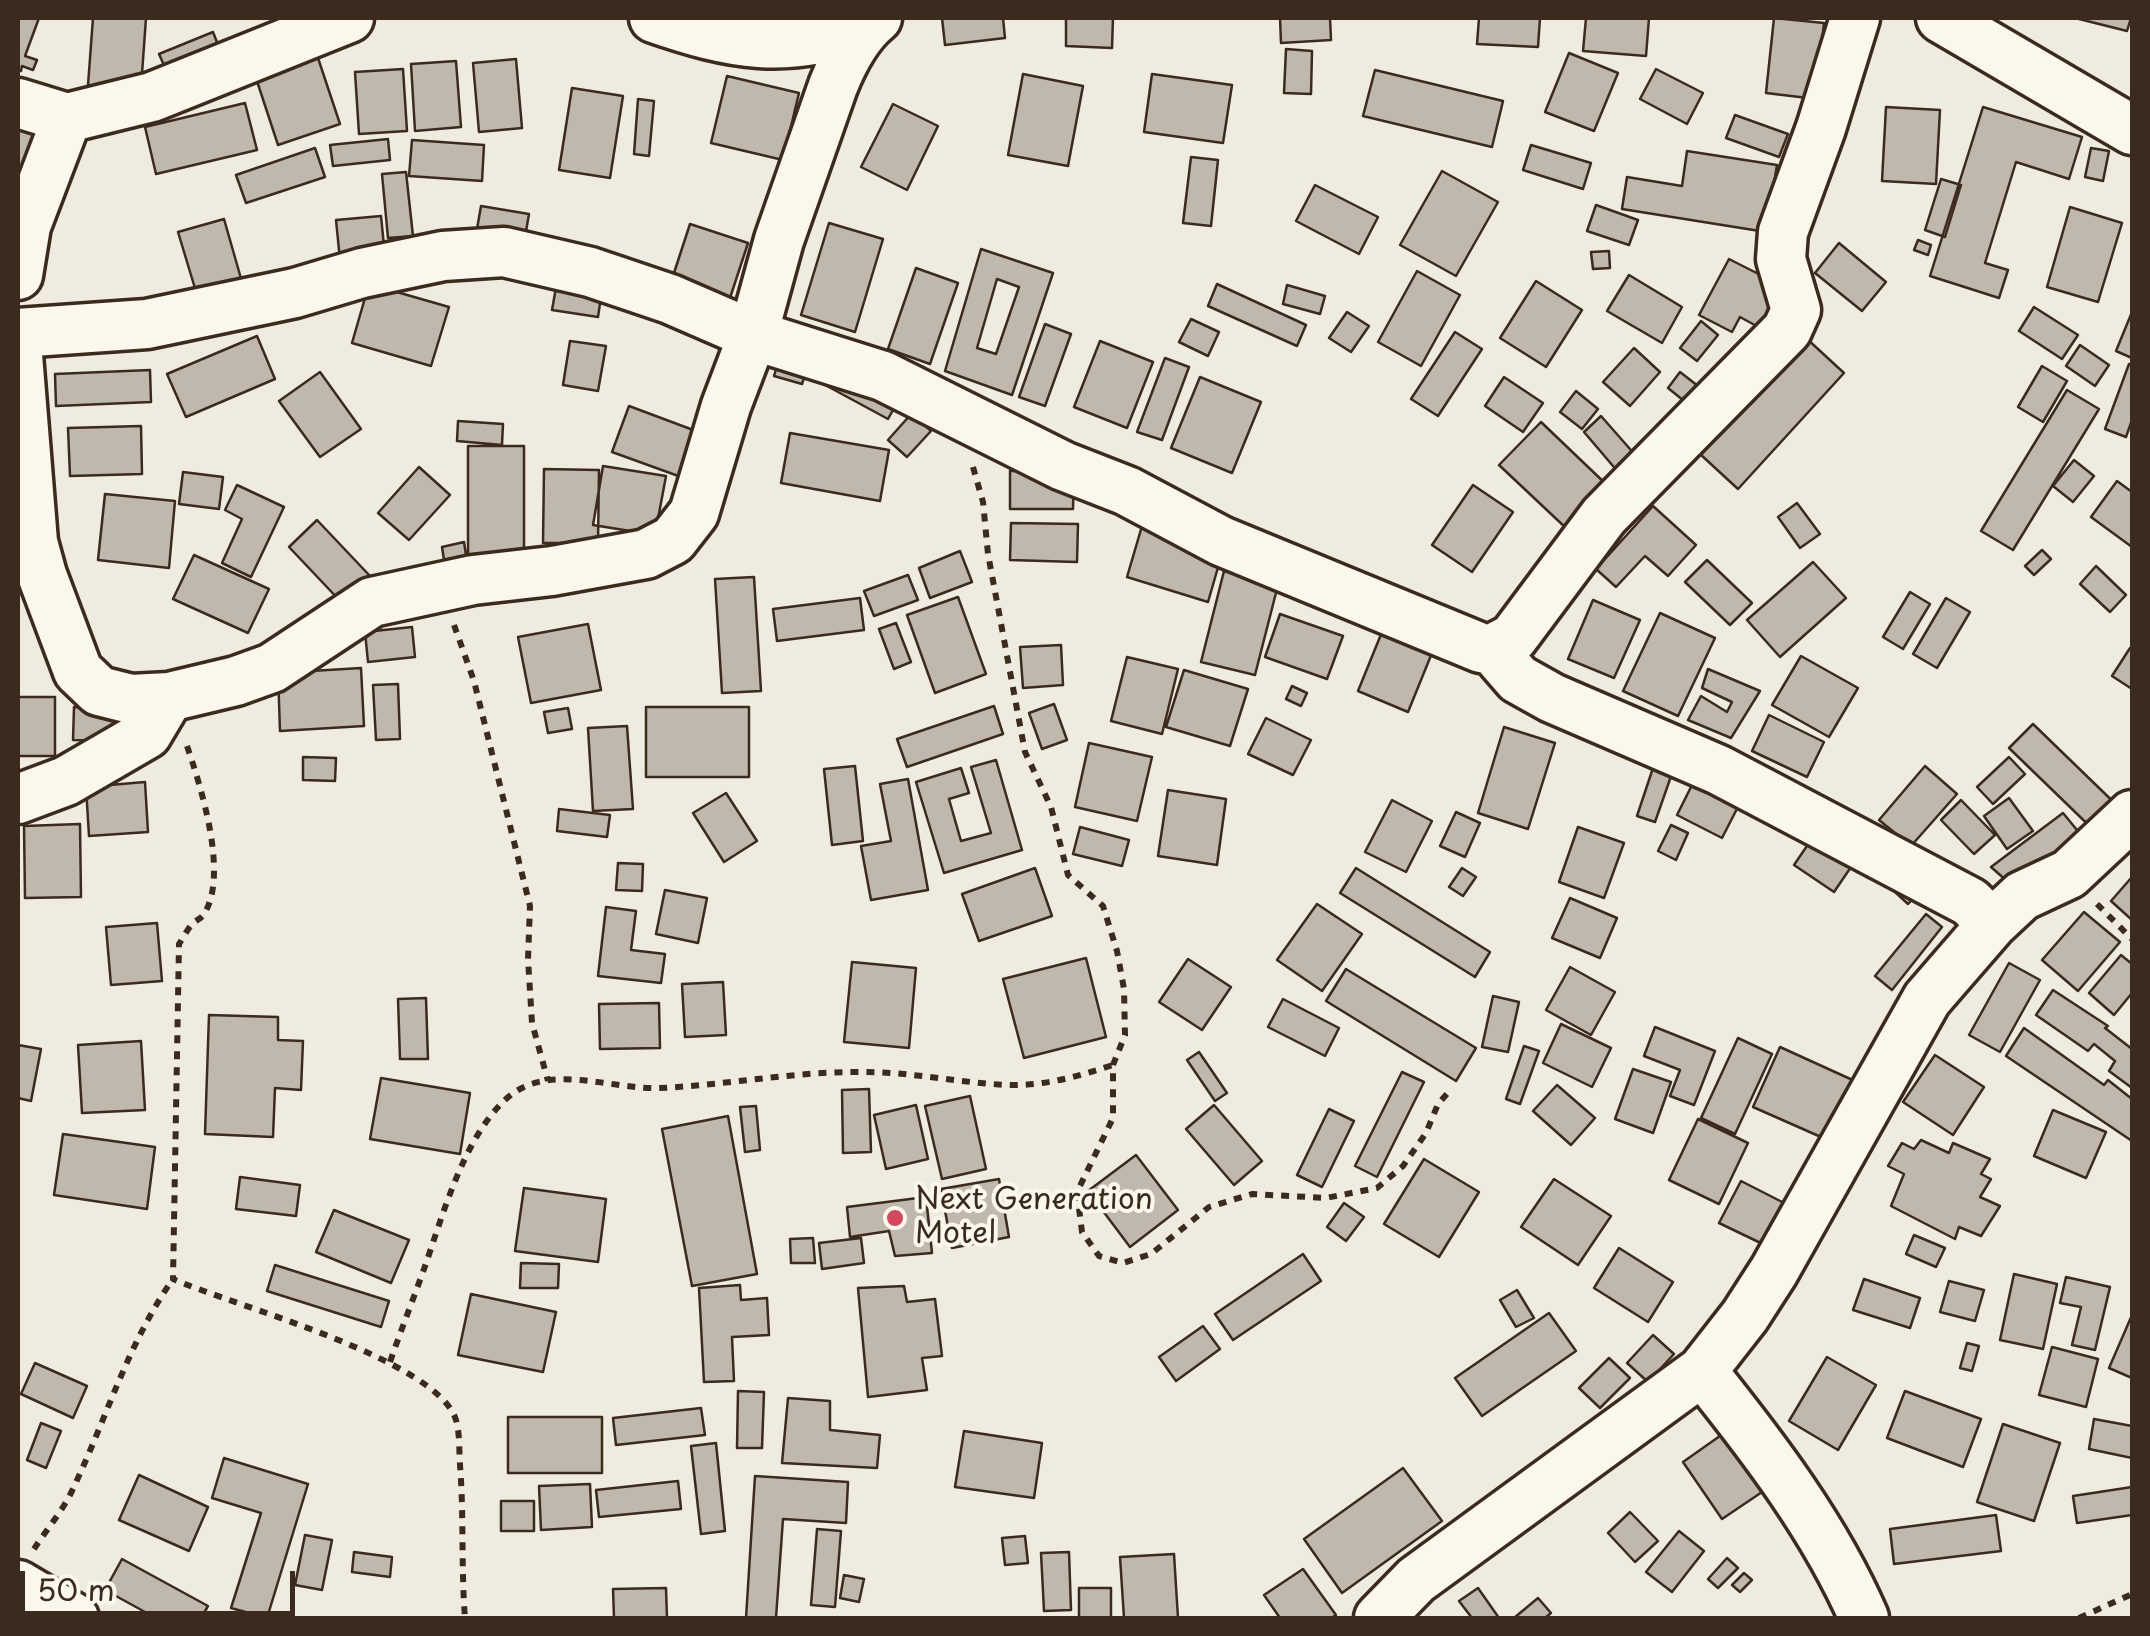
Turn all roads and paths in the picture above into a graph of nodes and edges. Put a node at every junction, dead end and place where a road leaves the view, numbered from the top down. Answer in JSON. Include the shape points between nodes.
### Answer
{"nodes":[{"id":1,"x":349,"y":18,"type":"edge"},
{"id":2,"x":654,"y":18,"type":"edge"},
{"id":3,"x":1855,"y":18,"type":"edge"},
{"id":4,"x":1941,"y":18,"type":"edge"},
{"id":5,"x":872,"y":22,"type":"edge"},
{"id":6,"x":18,"y":103,"type":"edge"},
{"id":7,"x":68,"y":118,"type":"junction"},
{"id":8,"x":2132,"y":130,"type":"edge"},
{"id":9,"x":18,"y":276,"type":"edge"},
{"id":10,"x":18,"y":333,"type":"edge"},
{"id":11,"x":753,"y":335,"type":"junction"},
{"id":12,"x":18,"y":355,"type":"edge"},
{"id":13,"x":972,"y":462,"type":"dead end"},
{"id":14,"x":443,"y":586,"type":"junction"},
{"id":15,"x":1492,"y":649,"type":"junction"},
{"id":16,"x":168,"y":697,"type":"junction"},
{"id":17,"x":18,"y":799,"type":"edge"},
{"id":18,"x":2132,"y":815,"type":"edge"},
{"id":19,"x":1992,"y":924,"type":"junction"},
{"id":20,"x":1113,"y":1065,"type":"junction"},
{"id":21,"x":548,"y":1081,"type":"junction"},
{"id":22,"x":1452,"y":1088,"type":"dead end"},
{"id":23,"x":174,"y":1279,"type":"junction"},
{"id":24,"x":390,"y":1362,"type":"junction"},
{"id":25,"x":1702,"y":1371,"type":"junction"},
{"id":26,"x":23,"y":1571,"type":"edge"},
{"id":27,"x":2132,"y":1594,"type":"edge"},
{"id":28,"x":74,"y":1618,"type":"edge"},
{"id":29,"x":466,"y":1618,"type":"edge"},
{"id":30,"x":1380,"y":1618,"type":"edge"},
{"id":31,"x":1864,"y":1618,"type":"edge"},
{"id":32,"x":2079,"y":1618,"type":"edge"}],
"edges":[{"from":1,"to":7,"type":"street","via":[[152,97]]},
{"from":2,"to":5,"type":"street","via":[[748,44],[799,43]]},
{"from":3,"to":15,"type":"street","via":[[1783,232],[1781,259],[1796,310],[1787,330],[1604,516],[1514,638]]},
{"from":4,"to":8,"type":"street"},
{"from":5,"to":11,"type":"street","via":[[842,64],[778,240]]},
{"from":6,"to":7,"type":"street"},
{"from":7,"to":9,"type":"street","via":[[26,226]]},
{"from":10,"to":11,"type":"street","via":[[147,324],[362,272],[504,252],[590,272]]},
{"from":11,"to":14,"type":"street","via":[[694,513],[672,540],[646,554]]},
{"from":11,"to":15,"type":"street","via":[[884,376],[1221,541]]},
{"from":12,"to":16,"type":"street","via":[[33,542],[78,671],[99,692],[131,700]]},
{"from":13,"to":20,"type":"path","via":[[1025,752],[1051,807],[1068,875],[1103,906],[1118,951],[1125,1036]]},
{"from":14,"to":16,"type":"street","via":[[372,602],[258,674]]},
{"from":14,"to":21,"type":"path","via":[[474,680],[530,906],[532,1023]]},
{"from":15,"to":19,"type":"street","via":[[1518,679],[1552,698],[1720,770],[1970,902]]},
{"from":16,"to":17,"type":"street","via":[[147,734],[66,781]]},
{"from":16,"to":23,"type":"path","via":[[201,786],[212,859],[203,916],[179,944]]},
{"from":18,"to":19,"type":"street","via":[[2069,874],[2022,896]]},
{"from":19,"to":25,"type":"street","via":[[1926,1000],[1774,1271]]},
{"from":20,"to":21,"type":"path","via":[[1068,1079],[1010,1085],[862,1071],[655,1088]]},
{"from":20,"to":22,"type":"path","via":[[1112,1118],[1076,1192],[1082,1232],[1099,1256],[1123,1264],[1151,1254],[1209,1207],[1252,1194],[1326,1198],[1377,1188],[1403,1166]]},
{"from":21,"to":24,"type":"path","via":[[508,1096],[483,1124],[441,1217]]},
{"from":23,"to":24,"type":"path"},
{"from":23,"to":26,"type":"path","via":[[126,1360],[68,1500]]},
{"from":24,"to":29,"type":"path","via":[[440,1395],[457,1423]]},
{"from":25,"to":30,"type":"street","via":[[1416,1580]]},
{"from":25,"to":31,"type":"street","via":[[1766,1450]]},
{"from":26,"to":28,"type":"street"},
{"from":27,"to":32,"type":"path"}]}
